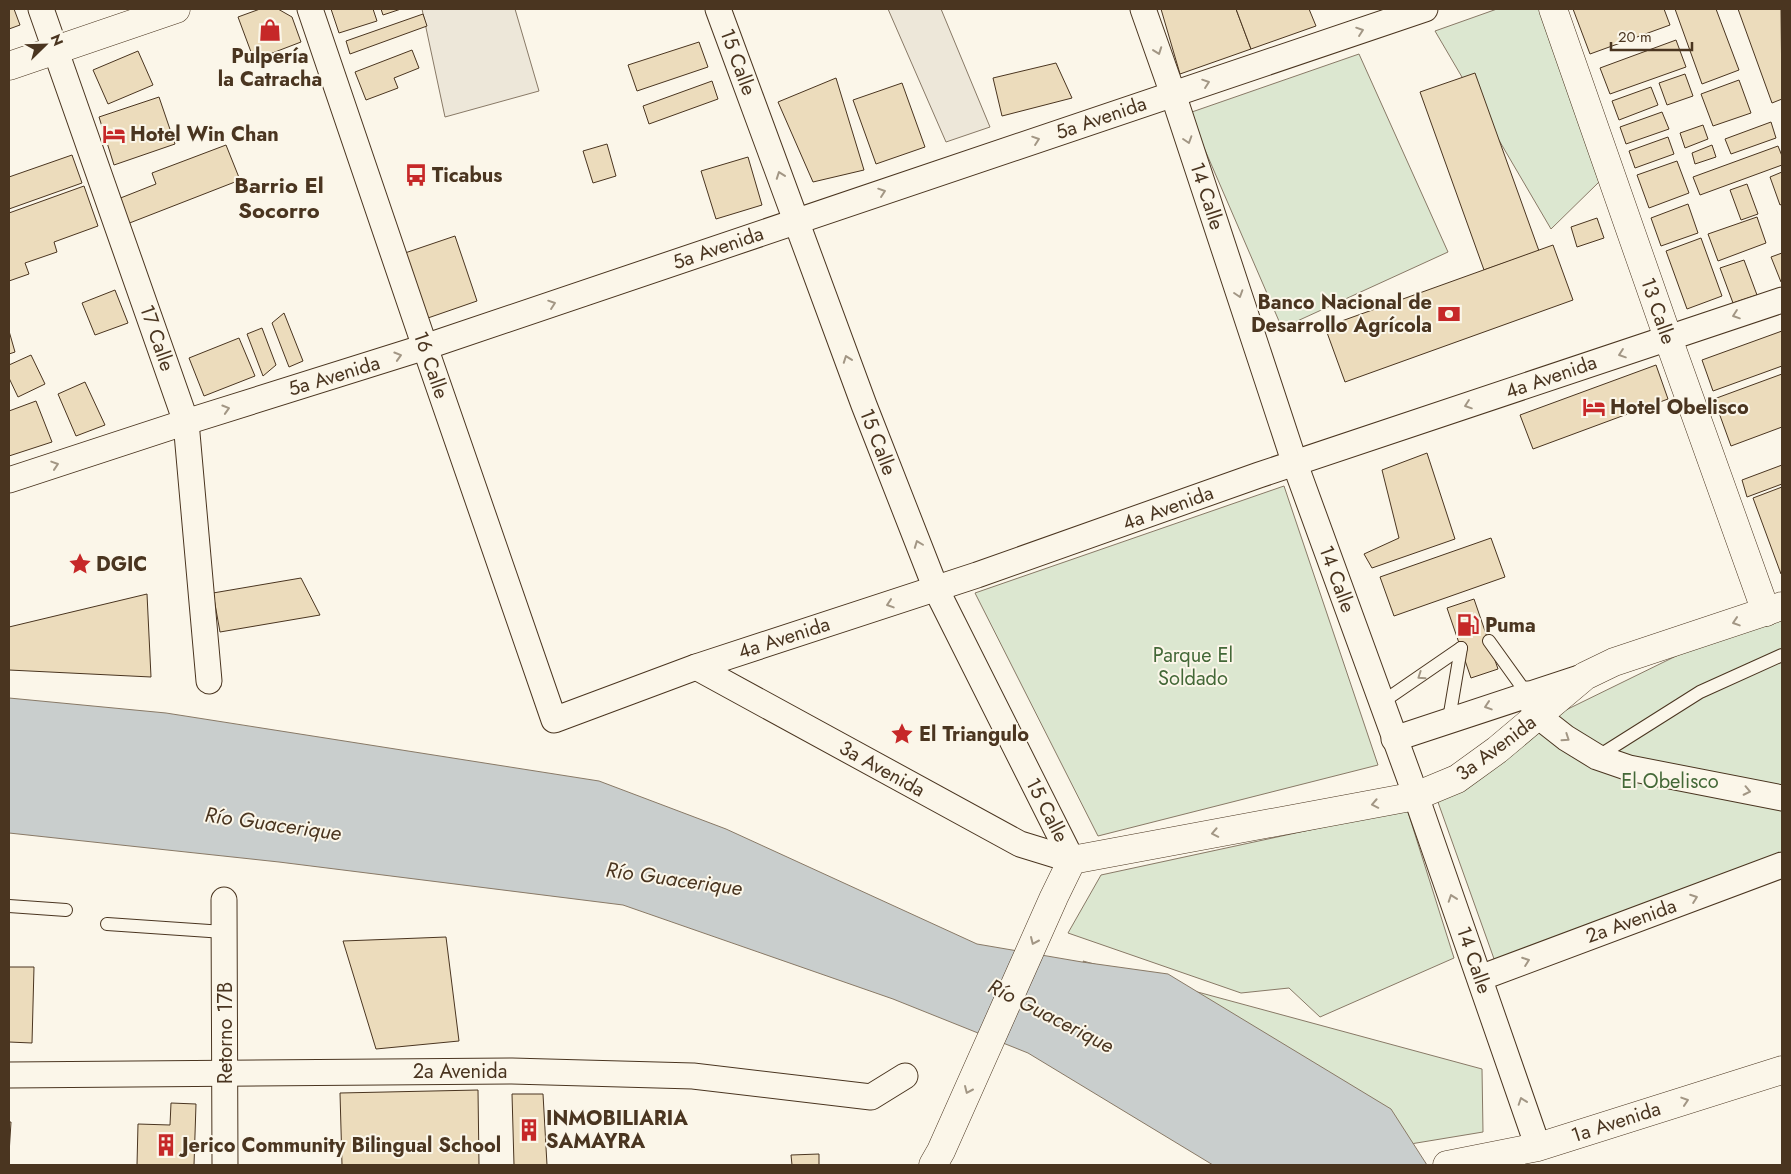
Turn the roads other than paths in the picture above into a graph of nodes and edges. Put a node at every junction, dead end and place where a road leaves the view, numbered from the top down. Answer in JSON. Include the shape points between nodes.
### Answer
{"nodes":[{"id":1,"x":41,"y":9,"type":"edge"},
{"id":2,"x":176,"y":9,"type":"edge"},
{"id":3,"x":310,"y":9,"type":"edge"},
{"id":4,"x":718,"y":9,"type":"edge"},
{"id":5,"x":1143,"y":9,"type":"edge"},
{"id":6,"x":1425,"y":9,"type":"edge"},
{"id":7,"x":1553,"y":9,"type":"edge"},
{"id":8,"x":55,"y":50,"type":"junction"},
{"id":9,"x":9,"y":66,"type":"edge"},
{"id":10,"x":1173,"y":94,"type":"junction"},
{"id":11,"x":797,"y":221,"type":"junction"},
{"id":12,"x":1782,"y":300,"type":"edge"},
{"id":13,"x":1668,"y":338,"type":"junction"},
{"id":14,"x":425,"y":347,"type":"junction"},
{"id":15,"x":186,"y":422,"type":"junction"},
{"id":16,"x":1295,"y":464,"type":"junction"},
{"id":17,"x":9,"y":480,"type":"edge"},
{"id":18,"x":936,"y":589,"type":"junction"},
{"id":19,"x":1774,"y":609,"type":"edge"},
{"id":20,"x":1489,"y":641,"type":"dead end"},
{"id":21,"x":1782,"y":655,"type":"edge"},
{"id":22,"x":696,"y":667,"type":"junction"},
{"id":23,"x":209,"y":681,"type":"dead end"},
{"id":24,"x":1381,"y":703,"type":"junction"},
{"id":25,"x":1532,"y":705,"type":"junction"},
{"id":26,"x":1449,"y":719,"type":"junction"},
{"id":27,"x":554,"y":720,"type":"joint"},
{"id":28,"x":1394,"y":739,"type":"junction"},
{"id":29,"x":1597,"y":757,"type":"junction"},
{"id":30,"x":1416,"y":796,"type":"junction"},
{"id":31,"x":1782,"y":798,"type":"edge"},
{"id":32,"x":1072,"y":860,"type":"junction"},
{"id":33,"x":1782,"y":865,"type":"edge"},
{"id":34,"x":224,"y":900,"type":"dead end"},
{"id":35,"x":9,"y":906,"type":"edge"},
{"id":36,"x":66,"y":910,"type":"dead end"},
{"id":37,"x":107,"y":924,"type":"dead end"},
{"id":38,"x":224,"y":932,"type":"junction"},
{"id":39,"x":1480,"y":978,"type":"junction"},
{"id":40,"x":1782,"y":1070,"type":"edge"},
{"id":41,"x":225,"y":1073,"type":"junction"},
{"id":42,"x":9,"y":1075,"type":"edge"},
{"id":43,"x":905,"y":1076,"type":"dead end"},
{"id":44,"x":1538,"y":1147,"type":"junction"},
{"id":45,"x":937,"y":1158,"type":"edge"},
{"id":46,"x":225,"y":1165,"type":"edge"},
{"id":47,"x":1448,"y":1165,"type":"edge"}],
"edges":[{"from":1,"to":8,"type":"street","name":"17 Calle"},
{"from":2,"to":8,"type":"main road"},
{"from":3,"to":14,"type":"street","name":"16 Calle"},
{"from":11,"to":4,"type":"street","name":"15 Calle","one_way":true},
{"from":5,"to":10,"type":"street","name":"14 Calle","one_way":true},
{"from":10,"to":6,"type":"street","name":"5a Avenida","one_way":true},
{"from":7,"to":13,"type":"main road","name":"13 Calle"},
{"from":8,"to":9,"type":"main road"},
{"from":8,"to":15,"type":"street","name":"17 Calle"},
{"from":11,"to":10,"type":"street","name":"5a Avenida","one_way":true},
{"from":10,"to":16,"type":"street","name":"14 Calle","one_way":true},
{"from":14,"to":11,"type":"street","name":"5a Avenida","one_way":true},
{"from":18,"to":11,"type":"street","name":"15 Calle","one_way":true},
{"from":12,"to":13,"type":"street","name":"4a Avenida","one_way":true},
{"from":13,"to":16,"type":"street","name":"4a Avenida","one_way":true},
{"from":13,"to":19,"type":"main road","name":"13 Calle"},
{"from":15,"to":14,"type":"street","name":"5a Avenida","one_way":true},
{"from":14,"to":27,"type":"street","name":"16 Calle"},
{"from":17,"to":15,"type":"street","name":"5a Avenida","one_way":true},
{"from":15,"to":23,"type":"street","name":"17 Calle"},
{"from":16,"to":18,"type":"street","name":"4a Avenida"},
{"from":16,"to":24,"type":"street","name":"14 Calle"},
{"from":18,"to":22,"type":"street","name":"4a Avenida","one_way":true},
{"from":18,"to":32,"type":"street","name":"15 Calle"},
{"from":19,"to":25,"type":"main road","name":"3a Avenida","one_way":true,"via":[[1614,662]]},
{"from":20,"to":25,"type":"lane"},
{"from":21,"to":29,"type":"lane","via":[[1700,692]]},
{"from":22,"to":27,"type":"street","name":"4a Avenida"},
{"from":22,"to":32,"type":"street","name":"3a Avenida","via":[[1020,844]]},
{"from":26,"to":24,"type":"lane","one_way":true,"via":[[1461,648]]},
{"from":24,"to":28,"type":"street","name":"14 Calle"},
{"from":25,"to":26,"type":"street","one_way":true},
{"from":25,"to":29,"type":"street","one_way":true,"via":[[1566,738]]},
{"from":25,"to":30,"type":"main road","name":"3a Avenida","via":[[1497,750],[1457,780]]},
{"from":26,"to":28,"type":"street"},
{"from":28,"to":30,"type":"street","name":"14 Calle"},
{"from":29,"to":31,"type":"street","one_way":true,"via":[[1629,768]]},
{"from":30,"to":32,"type":"main road","name":"3a Avenida","one_way":true},
{"from":39,"to":30,"type":"street","name":"14 Calle","one_way":true},
{"from":32,"to":45,"type":"main road","one_way":true},
{"from":39,"to":33,"type":"street","name":"2a Avenida","one_way":true},
{"from":34,"to":38,"type":"street","name":"Retorno 17B"},
{"from":35,"to":36,"type":"lane"},
{"from":37,"to":38,"type":"lane"},
{"from":38,"to":41,"type":"street","name":"Retorno 17B"},
{"from":44,"to":39,"type":"street","name":"14 Calle","one_way":true},
{"from":44,"to":40,"type":"main road","name":"1a Avenida","one_way":true},
{"from":41,"to":42,"type":"street","name":"2a Avenida"},
{"from":41,"to":43,"type":"street","name":"2a Avenida","via":[[512,1071],[693,1076],[871,1097]]},
{"from":41,"to":46,"type":"street","name":"Retorno 17B"},
{"from":44,"to":47,"type":"main road","name":"1a Avenida"}]}
